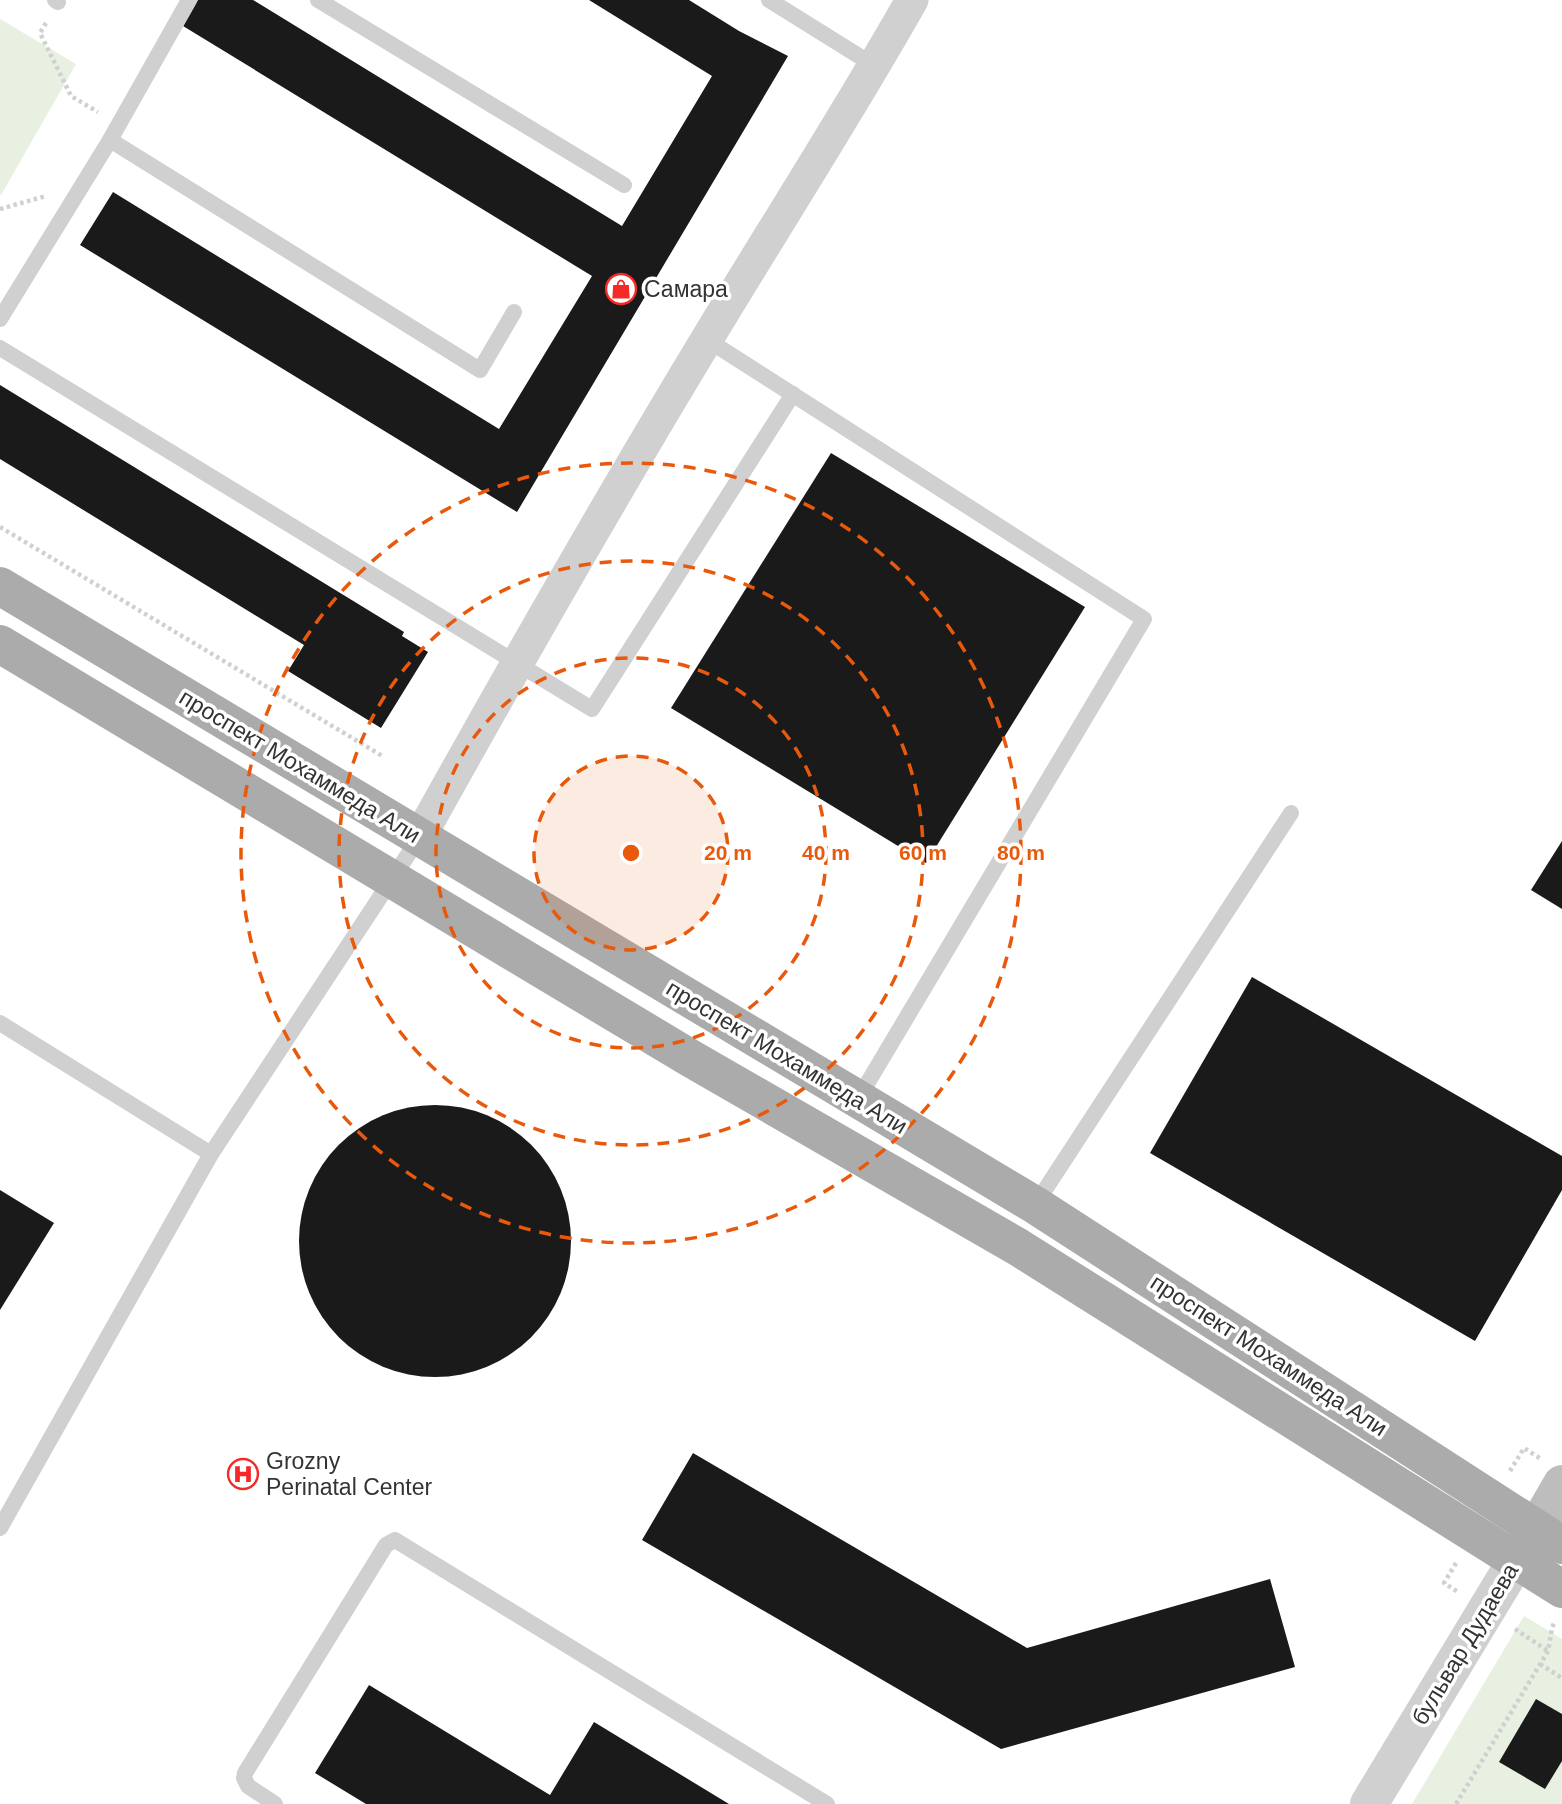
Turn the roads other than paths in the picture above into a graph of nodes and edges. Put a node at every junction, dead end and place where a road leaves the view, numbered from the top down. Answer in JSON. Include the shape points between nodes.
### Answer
{"nodes":[{"id":1,"x":189,"y":0,"type":"edge"},
{"id":2,"x":318,"y":0,"type":"edge"},
{"id":3,"x":769,"y":0,"type":"edge"},
{"id":4,"x":912,"y":0,"type":"edge"},
{"id":5,"x":875,"y":66,"type":"junction"},
{"id":6,"x":110,"y":140,"type":"junction"},
{"id":7,"x":624,"y":185,"type":"dead end"},
{"id":8,"x":514,"y":312,"type":"dead end"},
{"id":9,"x":0,"y":319,"type":"edge"},
{"id":10,"x":706,"y":339,"type":"junction"},
{"id":11,"x":0,"y":348,"type":"edge"},
{"id":12,"x":793,"y":394,"type":"junction"},
{"id":13,"x":0,"y":586,"type":"edge"},
{"id":14,"x":0,"y":644,"type":"edge"},
{"id":15,"x":517,"y":663,"type":"junction"},
{"id":16,"x":1292,"y":813,"type":"dead end"},
{"id":17,"x":419,"y":838,"type":"junction"},
{"id":18,"x":393,"y":879,"type":"junction"},
{"id":19,"x":0,"y":1023,"type":"edge"},
{"id":20,"x":858,"y":1099,"type":"junction"},
{"id":21,"x":211,"y":1154,"type":"junction"},
{"id":22,"x":1035,"y":1205,"type":"junction"},
{"id":23,"x":1562,"y":1484,"type":"edge"},
{"id":24,"x":0,"y":1528,"type":"edge"},
{"id":25,"x":1538,"y":1544,"type":"edge"},
{"id":26,"x":1559,"y":1604,"type":"edge"},
{"id":27,"x":275,"y":1804,"type":"edge"},
{"id":28,"x":827,"y":1804,"type":"edge"},
{"id":29,"x":1369,"y":1804,"type":"edge"}],
"edges":[{"from":1,"to":6,"type":"lane"},
{"from":2,"to":7,"type":"lane"},
{"from":3,"to":5,"type":"lane"},
{"from":4,"to":5,"type":"street"},
{"from":5,"to":10,"type":"street"},
{"from":6,"to":8,"type":"lane","via":[[481,370]]},
{"from":6,"to":9,"type":"lane"},
{"from":10,"to":12,"type":"lane"},
{"from":10,"to":15,"type":"street"},
{"from":11,"to":15,"type":"lane"},
{"from":12,"to":15,"type":"lane","via":[[592,709]]},
{"from":12,"to":20,"type":"lane","via":[[1144,619]]},
{"from":13,"to":17,"type":"main road","name":"проспект Мохаммеда Али"},
{"from":14,"to":18,"type":"main road","name":"проспект Мохаммеда Али"},
{"from":15,"to":17,"type":"street"},
{"from":16,"to":22,"type":"lane"},
{"from":17,"to":18,"type":"lane"},
{"from":17,"to":20,"type":"main road","name":"проспект Мохаммеда Али"},
{"from":18,"to":21,"type":"lane"},
{"from":18,"to":25,"type":"main road","name":"проспект Мохаммеда Али","via":[[690,1058]]},
{"from":19,"to":21,"type":"lane"},
{"from":20,"to":22,"type":"main road","name":"проспект Мохаммеда Али"},
{"from":21,"to":24,"type":"lane"},
{"from":22,"to":25,"type":"main road","name":"проспект Мохаммеда Али"},
{"from":23,"to":25,"type":"main road","name":"бульвар Дудаева"},
{"from":25,"to":26,"type":"main road","name":"проспект Мохаммеда Али"},
{"from":25,"to":29,"type":"street","name":"бульвар Дудаева"},
{"from":27,"to":28,"type":"lane","via":[[248,1786],[245,1773],[386,1545],[394,1540]]}]}
